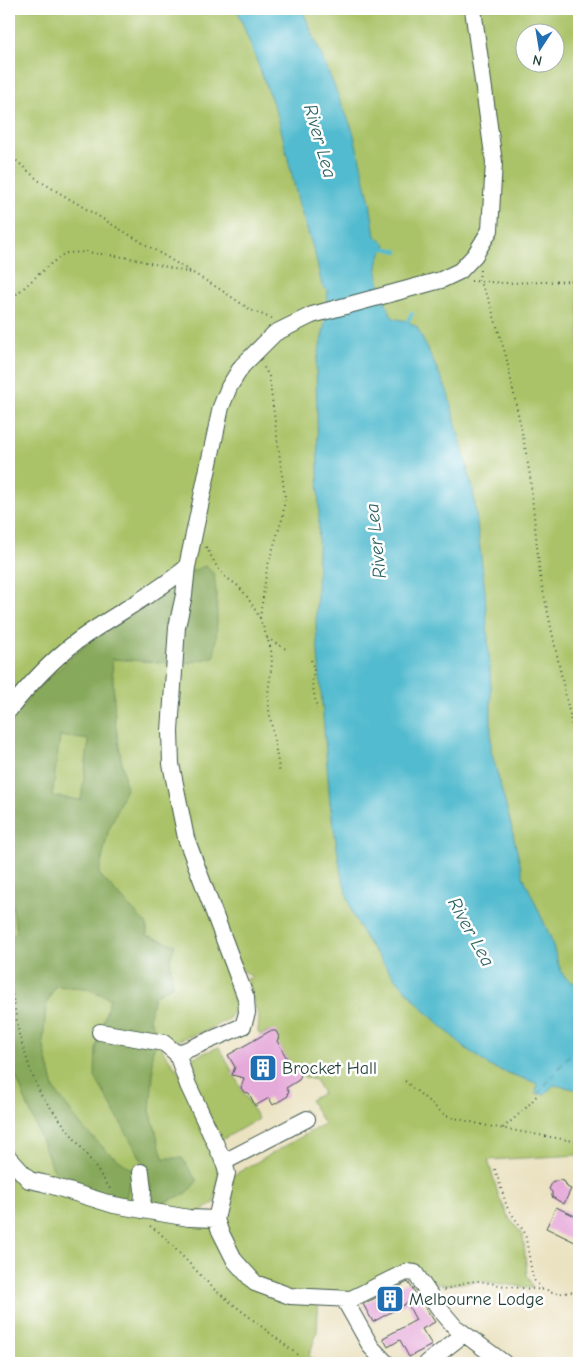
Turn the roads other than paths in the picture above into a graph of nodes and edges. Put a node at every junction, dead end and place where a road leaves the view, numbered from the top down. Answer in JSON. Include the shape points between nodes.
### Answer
{"nodes":[{"id":1,"x":473,"y":9,"type":"edge"},
{"id":2,"x":187,"y":567,"type":"junction"},
{"id":3,"x":9,"y":710,"type":"edge"},
{"id":4,"x":100,"y":1032,"type":"dead end"},
{"id":5,"x":177,"y":1054,"type":"junction"},
{"id":6,"x":307,"y":1119,"type":"dead end"},
{"id":7,"x":9,"y":1158,"type":"edge"},
{"id":8,"x":224,"y":1162,"type":"junction"},
{"id":9,"x":141,"y":1172,"type":"dead end"},
{"id":10,"x":144,"y":1217,"type":"junction"},
{"id":11,"x":216,"y":1219,"type":"junction"},
{"id":12,"x":344,"y":1299,"type":"junction"},
{"id":13,"x":464,"y":1334,"type":"junction"},
{"id":14,"x":495,"y":1361,"type":"edge"},
{"id":15,"x":386,"y":1363,"type":"edge"},
{"id":16,"x":427,"y":1363,"type":"edge"}],
"edges":[{"from":1,"to":2,"type":"lane","via":[[494,162],[490,230],[475,256],[460,271],[441,280],[312,315],[291,324],[275,333],[242,366],[221,407]]},
{"from":2,"to":3,"type":"lane","via":[[75,642],[27,687]]},
{"from":2,"to":5,"type":"lane","via":[[177,627],[171,764],[186,838],[246,998],[247,1013],[243,1026]]},
{"from":4,"to":5,"type":"lane","via":[[164,1043]]},
{"from":5,"to":8,"type":"lane"},
{"from":6,"to":8,"type":"lane"},
{"from":7,"to":10,"type":"lane","via":[[29,1180]]},
{"from":8,"to":11,"type":"lane","via":[[227,1173]]},
{"from":9,"to":10,"type":"lane"},
{"from":10,"to":11,"type":"lane"},
{"from":11,"to":12,"type":"lane","via":[[235,1260],[255,1283],[290,1296]]},
{"from":12,"to":13,"type":"lane","via":[[351,1299],[406,1272],[415,1274],[444,1314]]},
{"from":12,"to":15,"type":"lane","via":[[371,1347]]},
{"from":13,"to":14,"type":"lane"},
{"from":13,"to":16,"type":"lane"}]}
